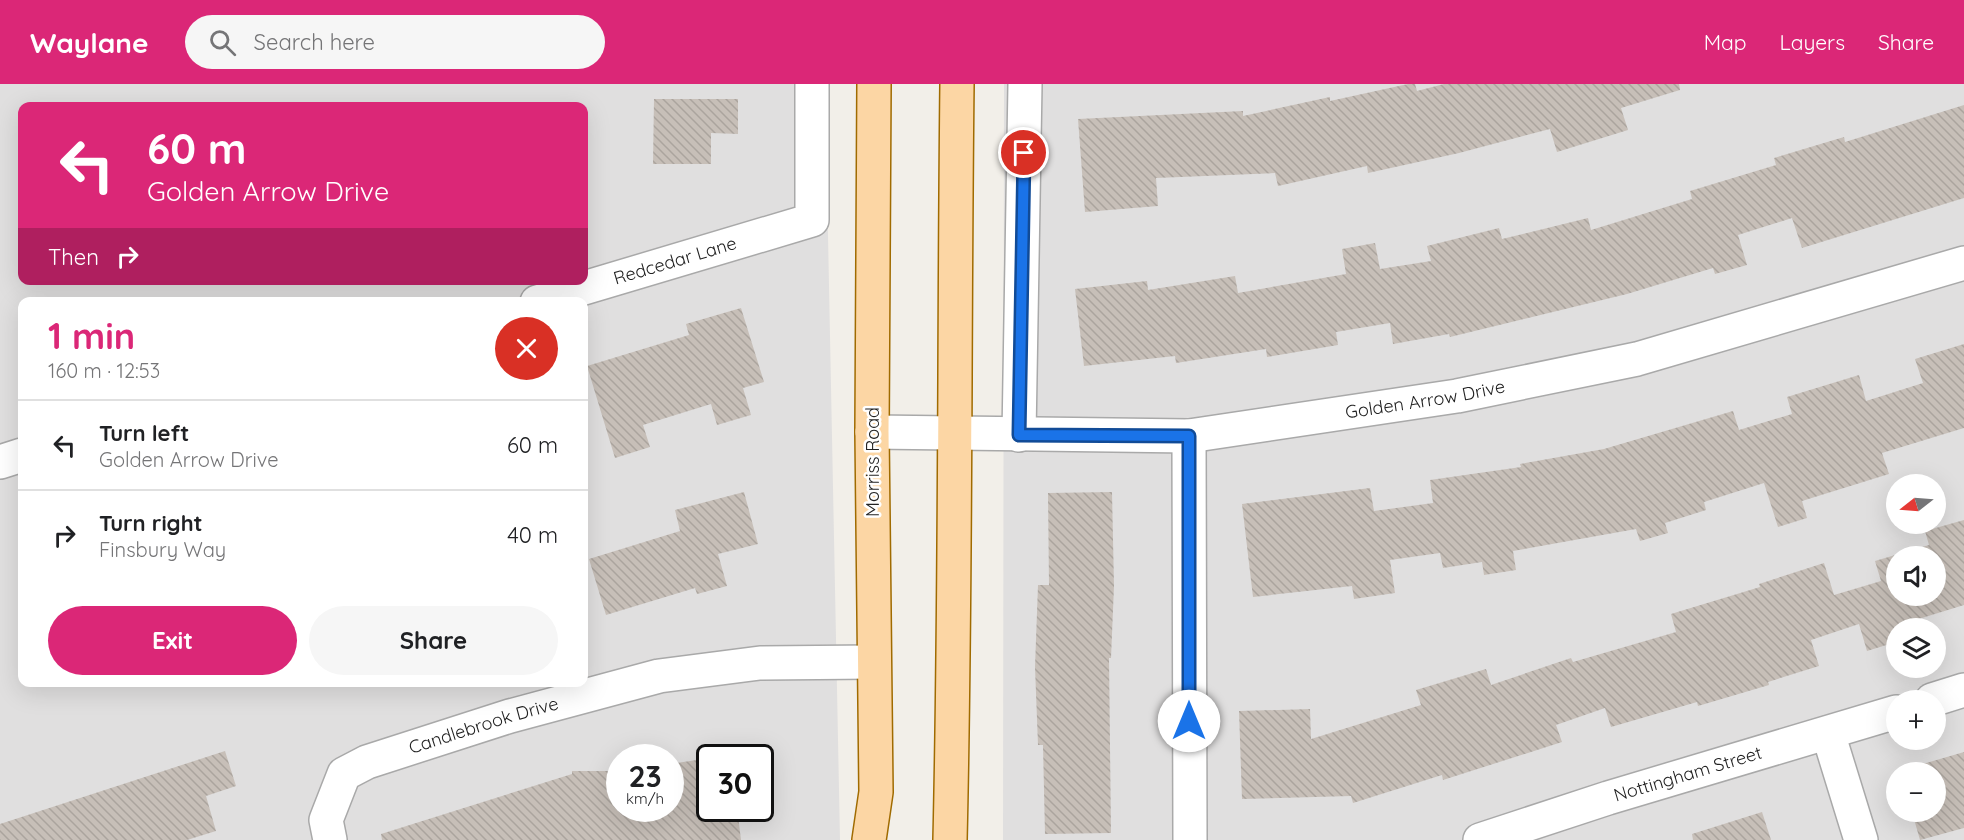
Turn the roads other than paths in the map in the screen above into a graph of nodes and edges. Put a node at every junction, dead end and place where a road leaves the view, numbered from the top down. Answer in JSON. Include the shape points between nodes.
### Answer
{"nodes":[{"id":1,"x":812,"y":84,"type":"edge"},
{"id":2,"x":874,"y":84,"type":"edge"},
{"id":3,"x":957,"y":84,"type":"edge"},
{"id":4,"x":1025,"y":84,"type":"edge"},
{"id":5,"x":1964,"y":263,"type":"edge"},
{"id":6,"x":554,"y":297,"type":"edge"},
{"id":7,"x":872,"y":432,"type":"junction"},
{"id":8,"x":954,"y":435,"type":"junction"},
{"id":9,"x":1019,"y":435,"type":"junction"},
{"id":10,"x":1189,"y":436,"type":"junction"},
{"id":11,"x":18,"y":456,"type":"edge"},
{"id":12,"x":0,"y":462,"type":"edge"},
{"id":13,"x":873,"y":662,"type":"junction"},
{"id":14,"x":1964,"y":690,"type":"edge"},
{"id":15,"x":1946,"y":696,"type":"edge"},
{"id":16,"x":1886,"y":715,"type":"edge"},
{"id":17,"x":1828,"y":733,"type":"junction"},
{"id":18,"x":330,"y":840,"type":"edge"},
{"id":19,"x":869,"y":840,"type":"edge"},
{"id":20,"x":950,"y":840,"type":"edge"},
{"id":21,"x":1190,"y":840,"type":"edge"},
{"id":22,"x":1480,"y":840,"type":"edge"},
{"id":23,"x":1861,"y":840,"type":"edge"}],
"edges":[{"from":1,"to":6,"type":"street","name":"Redcedar Lane","via":[[812,220]]},
{"from":2,"to":7,"type":"main road","name":"Morriss Road"},
{"from":3,"to":8,"type":"main road"},
{"from":4,"to":9,"type":"street"},
{"from":5,"to":10,"type":"street","name":"Golden Arrow Drive","via":[[1602,367],[1457,396]]},
{"from":7,"to":8,"type":"street","name":"Golden Arrow Drive"},
{"from":7,"to":13,"type":"main road","name":"Morriss Road"},
{"from":8,"to":9,"type":"street","name":"Golden Arrow Drive"},
{"from":8,"to":20,"type":"main road","via":[[956,542]]},
{"from":9,"to":10,"type":"street","name":"Golden Arrow Drive"},
{"from":10,"to":21,"type":"street"},
{"from":11,"to":12,"type":"street"},
{"from":13,"to":18,"type":"street","name":"Candlebrook Drive","via":[[760,663],[659,676],[392,753],[344,774],[326,820]]},
{"from":13,"to":19,"type":"main road","name":"Morriss Road","via":[[876,792]]},
{"from":14,"to":15,"type":"street"},
{"from":16,"to":17,"type":"street","name":"Nottingham Street"},
{"from":17,"to":22,"type":"street","name":"Nottingham Street"},
{"from":17,"to":23,"type":"street"}]}
